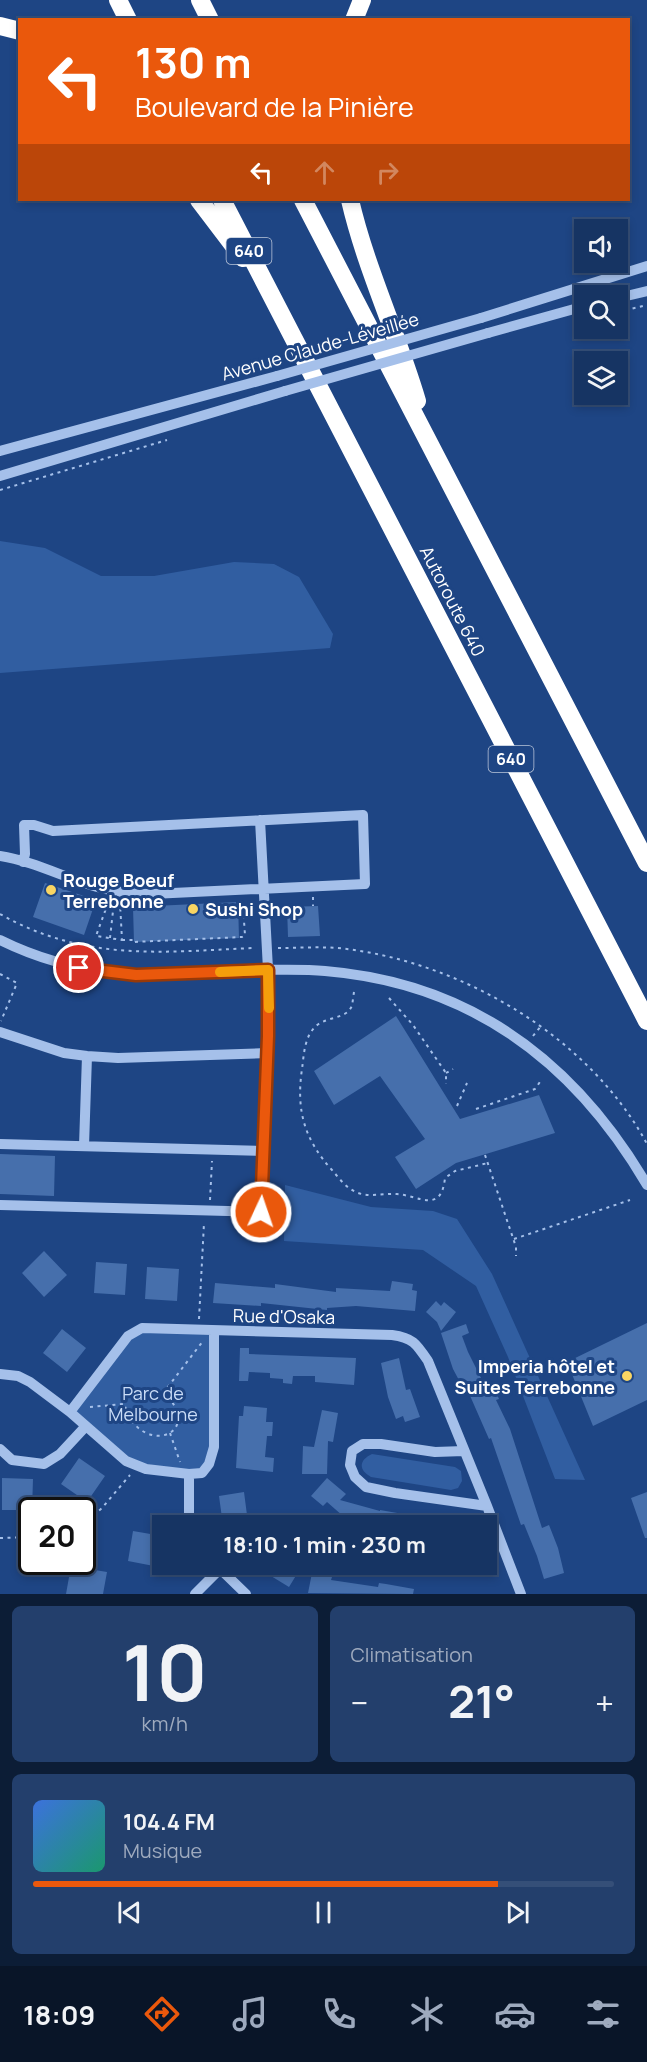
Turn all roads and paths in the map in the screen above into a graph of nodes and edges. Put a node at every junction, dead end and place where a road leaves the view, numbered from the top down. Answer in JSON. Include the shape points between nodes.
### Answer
{"nodes":[{"id":1,"x":118,"y":0,"type":"edge"},
{"id":2,"x":200,"y":0,"type":"edge"},
{"id":3,"x":362,"y":0,"type":"edge"},
{"id":4,"x":127,"y":18,"type":"edge"},
{"id":5,"x":209,"y":18,"type":"edge"},
{"id":6,"x":355,"y":18,"type":"edge"},
{"id":7,"x":0,"y":26,"type":"edge"},
{"id":8,"x":18,"y":30,"type":"edge"},
{"id":9,"x":200,"y":201,"type":"edge"},
{"id":10,"x":223,"y":201,"type":"edge"},
{"id":11,"x":304,"y":201,"type":"edge"},
{"id":12,"x":350,"y":201,"type":"edge"},
{"id":13,"x":647,"y":266,"type":"edge"},
{"id":14,"x":647,"y":291,"type":"edge"},
{"id":15,"x":628,"y":296,"type":"edge"},
{"id":16,"x":275,"y":302,"type":"junction"},
{"id":17,"x":647,"y":304,"type":"edge"},
{"id":18,"x":574,"y":309,"type":"edge"},
{"id":19,"x":628,"y":309,"type":"edge"},
{"id":20,"x":170,"y":439,"type":"dead end"},
{"id":21,"x":430,"y":443,"type":"junction"},
{"id":22,"x":0,"y":451,"type":"edge"},
{"id":23,"x":0,"y":476,"type":"edge"},
{"id":24,"x":0,"y":490,"type":"edge"},
{"id":25,"x":260,"y":820,"type":"junction"},
{"id":26,"x":0,"y":856,"type":"edge"},
{"id":27,"x":23,"y":862,"type":"junction"},
{"id":28,"x":647,"y":863,"type":"edge"},
{"id":29,"x":263,"y":889,"type":"junction"},
{"id":30,"x":313,"y":896,"type":"dead end"},
{"id":31,"x":240,"y":899,"type":"dead end"},
{"id":32,"x":109,"y":900,"type":"dead end"},
{"id":33,"x":114,"y":901,"type":"dead end"},
{"id":34,"x":120,"y":901,"type":"dead end"},
{"id":35,"x":313,"y":906,"type":"dead end"},
{"id":36,"x":0,"y":914,"type":"edge"},
{"id":37,"x":110,"y":938,"type":"junction"},
{"id":38,"x":0,"y":940,"type":"edge"},
{"id":39,"x":122,"y":940,"type":"junction"},
{"id":40,"x":255,"y":948,"type":"dead end"},
{"id":41,"x":268,"y":970,"type":"junction"},
{"id":42,"x":0,"y":974,"type":"edge"},
{"id":43,"x":354,"y":992,"type":"dead end"},
{"id":44,"x":389,"y":998,"type":"dead end"},
{"id":45,"x":647,"y":1021,"type":"edge"},
{"id":46,"x":0,"y":1024,"type":"edge"},
{"id":47,"x":0,"y":1032,"type":"edge"},
{"id":48,"x":268,"y":1053,"type":"junction"},
{"id":49,"x":87,"y":1056,"type":"junction"},
{"id":50,"x":453,"y":1069,"type":"dead end"},
{"id":51,"x":446,"y":1073,"type":"junction"},
{"id":52,"x":542,"y":1079,"type":"dead end"},
{"id":53,"x":467,"y":1083,"type":"dead end"},
{"id":54,"x":446,"y":1084,"type":"dead end"},
{"id":55,"x":457,"y":1106,"type":"dead end"},
{"id":56,"x":476,"y":1109,"type":"dead end"},
{"id":57,"x":0,"y":1144,"type":"edge"},
{"id":58,"x":84,"y":1146,"type":"junction"},
{"id":59,"x":212,"y":1149,"type":"junction"},
{"id":60,"x":265,"y":1151,"type":"junction"},
{"id":61,"x":485,"y":1155,"type":"dead end"},
{"id":62,"x":488,"y":1163,"type":"junction"},
{"id":63,"x":647,"y":1185,"type":"edge"},
{"id":64,"x":630,"y":1200,"type":"dead end"},
{"id":65,"x":0,"y":1205,"type":"edge"},
{"id":66,"x":210,"y":1211,"type":"junction"},
{"id":67,"x":514,"y":1239,"type":"junction"},
{"id":68,"x":516,"y":1256,"type":"dead end"},
{"id":69,"x":199,"y":1321,"type":"dead end"},
{"id":70,"x":213,"y":1330,"type":"junction"},
{"id":71,"x":0,"y":1374,"type":"edge"},
{"id":72,"x":73,"y":1409,"type":"junction"},
{"id":73,"x":86,"y":1426,"type":"junction"},
{"id":74,"x":170,"y":1433,"type":"junction"},
{"id":75,"x":0,"y":1449,"type":"edge"},
{"id":76,"x":464,"y":1451,"type":"junction"},
{"id":77,"x":138,"y":1466,"type":"junction"},
{"id":78,"x":187,"y":1474,"type":"junction"},
{"id":79,"x":487,"y":1506,"type":"junction"},
{"id":80,"x":96,"y":1513,"type":"edge"},
{"id":81,"x":189,"y":1515,"type":"edge"},
{"id":82,"x":18,"y":1537,"type":"edge"},
{"id":83,"x":0,"y":1538,"type":"edge"},
{"id":84,"x":210,"y":1575,"type":"edge"},
{"id":85,"x":226,"y":1575,"type":"edge"},
{"id":86,"x":195,"y":1594,"type":"edge"},
{"id":87,"x":246,"y":1594,"type":"edge"},
{"id":88,"x":520,"y":1594,"type":"edge"}],
"edges":[{"from":1,"to":4,"type":"highway"},
{"from":2,"to":5,"type":"highway"},
{"from":3,"to":6,"type":"highway"},
{"from":7,"to":8,"type":"highway"},
{"from":9,"to":16,"type":"highway"},
{"from":10,"to":16,"type":"highway","name":"Autoroute 640","number":"640"},
{"from":11,"to":21,"type":"highway"},
{"from":12,"to":21,"type":"highway","via":[[365,256],[407,365]]},
{"from":13,"to":22,"type":"street","name":"Avenue Claude-Léveillée","bridge":true,"via":[[481,318]]},
{"from":14,"to":15,"type":"street"},
{"from":16,"to":45,"type":"highway","name":"Autoroute 640","number":"640"},
{"from":17,"to":19,"type":"path"},
{"from":18,"to":23,"type":"street","name":"Avenue Claude-Léveillée","bridge":true},
{"from":20,"to":24,"type":"path"},
{"from":21,"to":28,"type":"highway"},
{"from":25,"to":27,"type":"street","via":[[53,831],[24,825]]},
{"from":25,"to":29,"type":"street"},
{"from":25,"to":29,"type":"street","via":[[363,814],[365,884]]},
{"from":26,"to":27,"type":"street"},
{"from":27,"to":29,"type":"street","via":[[98,888],[131,894]]},
{"from":29,"to":41,"type":"street"},
{"from":30,"to":35,"type":"path"},
{"from":31,"to":39,"type":"path","via":[[245,935],[242,937]]},
{"from":32,"to":37,"type":"path","via":[[96,936]]},
{"from":33,"to":37,"type":"path"},
{"from":34,"to":39,"type":"path"},
{"from":36,"to":40,"type":"path","via":[[44,935],[94,947],[174,952]]},
{"from":37,"to":39,"type":"path"},
{"from":38,"to":41,"type":"street","via":[[59,964],[115,974]]},
{"from":41,"to":48,"type":"street"},
{"from":41,"to":63,"type":"street","via":[[326,970],[385,980],[435,995],[488,1020],[545,1059],[578,1090],[612,1131]]},
{"from":42,"to":46,"type":"path","via":[[17,983]]},
{"from":43,"to":62,"type":"path","via":[[349,1011],[316,1026],[305,1046],[299,1092],[301,1115],[313,1145],[326,1163],[356,1193],[434,1200],[442,1193],[445,1178],[455,1171]]},
{"from":44,"to":51,"type":"path"},
{"from":47,"to":49,"type":"street","via":[[64,1053]]},
{"from":48,"to":49,"type":"street"},
{"from":48,"to":60,"type":"street"},
{"from":49,"to":58,"type":"street"},
{"from":50,"to":51,"type":"path"},
{"from":51,"to":54,"type":"path"},
{"from":52,"to":56,"type":"path","via":[[535,1089]]},
{"from":53,"to":55,"type":"path"},
{"from":57,"to":58,"type":"street"},
{"from":58,"to":59,"type":"street"},
{"from":59,"to":60,"type":"street"},
{"from":59,"to":66,"type":"path"},
{"from":60,"to":66,"type":"street","via":[[261,1212]]},
{"from":61,"to":62,"type":"path"},
{"from":62,"to":67,"type":"path"},
{"from":64,"to":67,"type":"path"},
{"from":65,"to":66,"type":"street"},
{"from":66,"to":69,"type":"path","via":[[204,1222]]},
{"from":67,"to":68,"type":"path"},
{"from":70,"to":72,"type":"street","name":"Rue d'Osaka","via":[[142,1328],[128,1336]]},
{"from":70,"to":74,"type":"path","via":[[164,1392],[176,1405],[179,1417]]},
{"from":70,"to":76,"type":"street","name":"Rue d'Osaka","via":[[406,1337],[415,1342],[428,1361]]},
{"from":70,"to":78,"type":"street","via":[[214,1447],[202,1473]]},
{"from":71,"to":72,"type":"street","via":[[18,1376]]},
{"from":72,"to":73,"type":"street"},
{"from":72,"to":74,"type":"path","via":[[124,1404],[133,1423],[149,1435]]},
{"from":73,"to":75,"type":"street","via":[[45,1464],[12,1460]]},
{"from":73,"to":77,"type":"street","via":[[126,1461]]},
{"from":74,"to":78,"type":"path"},
{"from":76,"to":79,"type":"street","name":"Rue d'Osaka"},
{"from":76,"to":79,"type":"street","via":[[435,1452],[363,1444],[352,1451],[350,1465],[355,1477],[366,1487]]},
{"from":77,"to":78,"type":"street"},
{"from":77,"to":80,"type":"path"},
{"from":78,"to":81,"type":"street"},
{"from":79,"to":88,"type":"street","name":"Rue d'Osaka"},
{"from":82,"to":83,"type":"path"},
{"from":84,"to":86,"type":"street"},
{"from":85,"to":87,"type":"street"}]}
